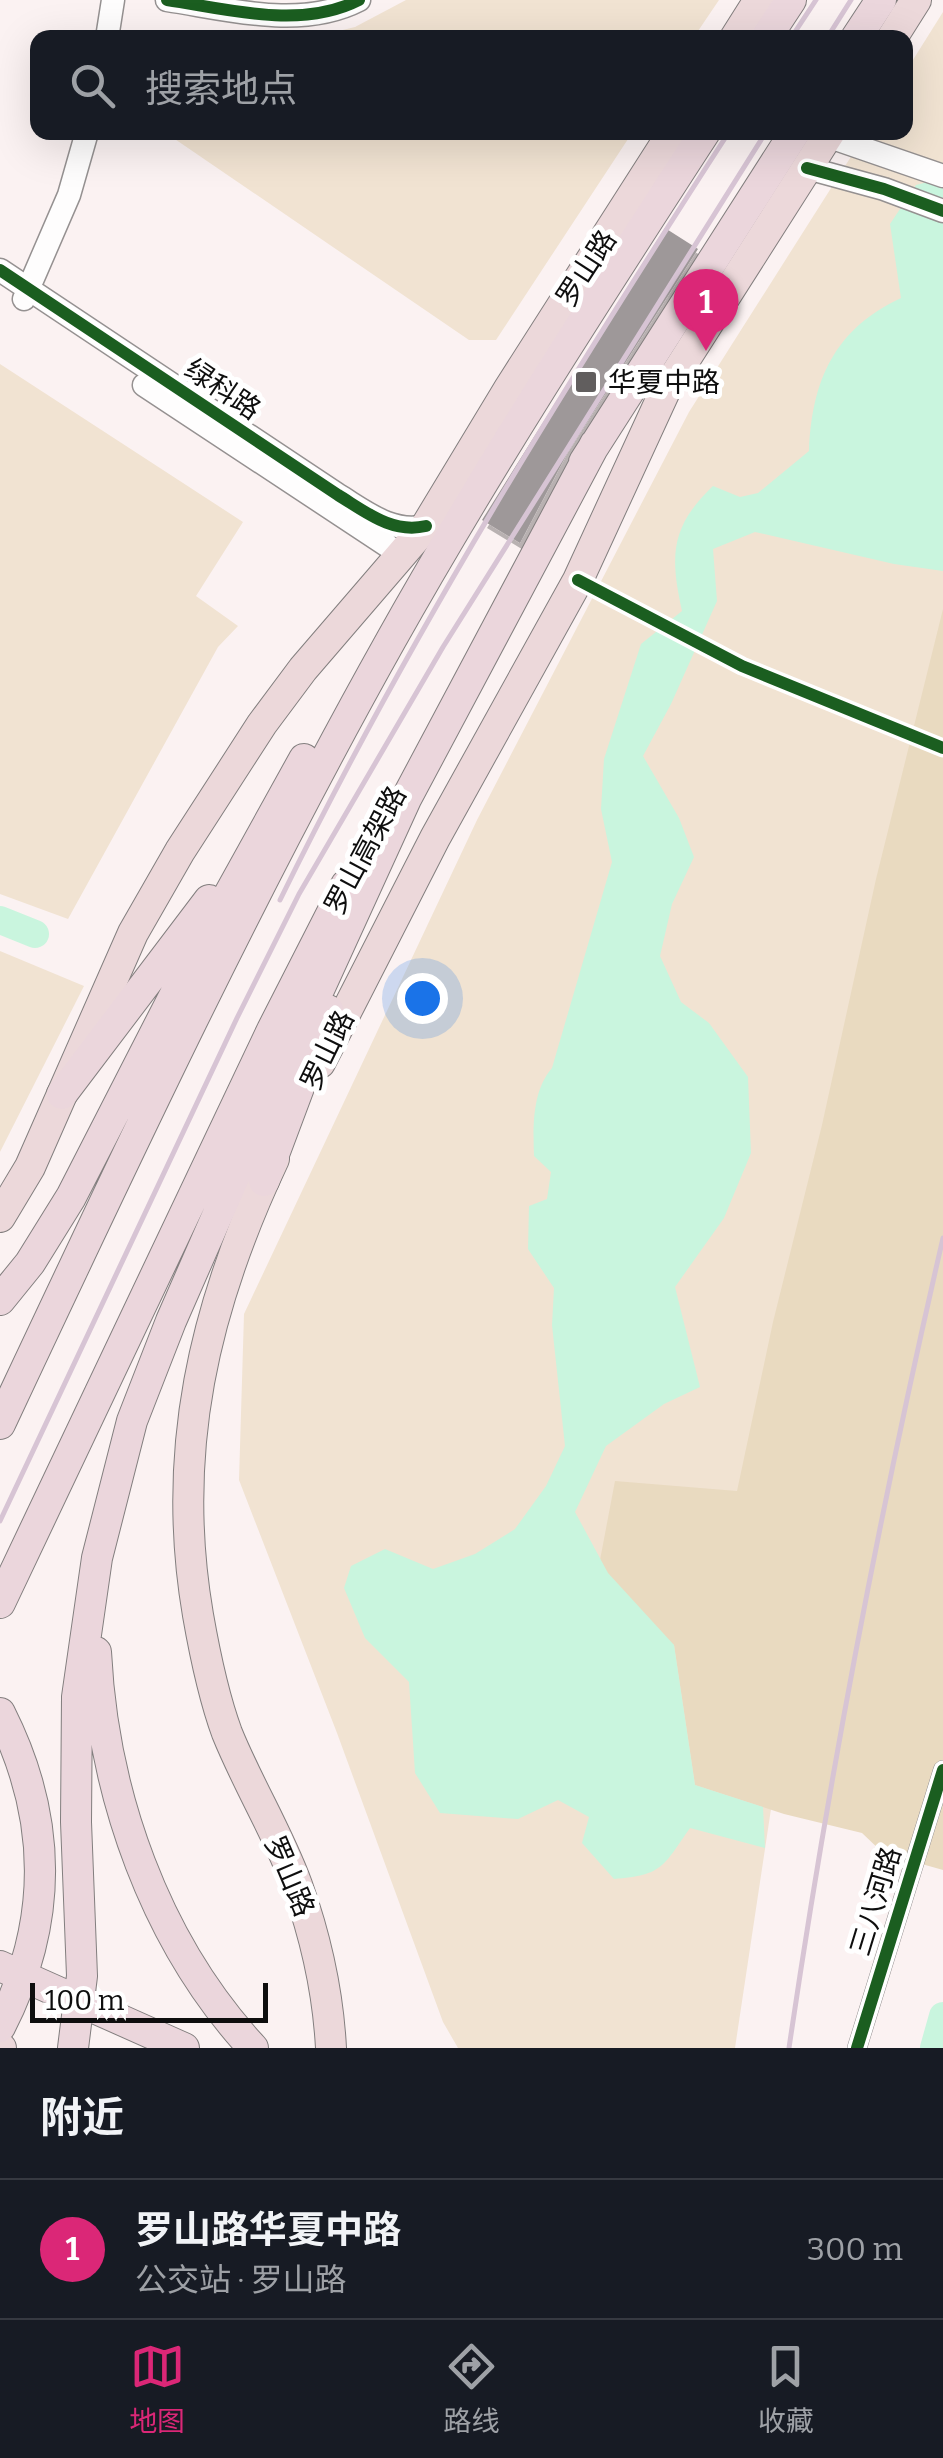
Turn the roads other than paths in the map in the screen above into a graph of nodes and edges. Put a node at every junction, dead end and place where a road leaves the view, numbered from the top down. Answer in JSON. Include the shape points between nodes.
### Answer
{"nodes":[{"id":1,"x":113,"y":0,"type":"edge"},
{"id":2,"x":166,"y":0,"type":"edge"},
{"id":3,"x":359,"y":0,"type":"edge"},
{"id":4,"x":759,"y":0,"type":"edge"},
{"id":5,"x":791,"y":0,"type":"edge"},
{"id":6,"x":881,"y":0,"type":"edge"},
{"id":7,"x":916,"y":0,"type":"edge"},
{"id":8,"x":108,"y":30,"type":"edge"},
{"id":9,"x":739,"y":30,"type":"edge"},
{"id":10,"x":771,"y":30,"type":"edge"},
{"id":11,"x":861,"y":30,"type":"edge"},
{"id":12,"x":897,"y":30,"type":"edge"},
{"id":13,"x":85,"y":140,"type":"edge"},
{"id":14,"x":668,"y":140,"type":"edge"},
{"id":15,"x":700,"y":140,"type":"edge"},
{"id":16,"x":790,"y":140,"type":"edge"},
{"id":17,"x":825,"y":140,"type":"edge"},
{"id":18,"x":845,"y":140,"type":"edge"},
{"id":19,"x":807,"y":168,"type":"junction"},
{"id":20,"x":943,"y":176,"type":"edge"},
{"id":21,"x":943,"y":210,"type":"edge"},
{"id":22,"x":0,"y":270,"type":"edge"},
{"id":23,"x":0,"y":288,"type":"edge"},
{"id":24,"x":26,"y":296,"type":"junction"},
{"id":25,"x":532,"y":403,"type":"junction"},
{"id":26,"x":595,"y":444,"type":"junction"},
{"id":27,"x":426,"y":526,"type":"junction"},
{"id":28,"x":403,"y":556,"type":"junction"},
{"id":29,"x":290,"y":782,"type":"junction"},
{"id":30,"x":406,"y":799,"type":"junction"},
{"id":31,"x":62,"y":1094,"type":"junction"},
{"id":32,"x":264,"y":1180,"type":"junction"},
{"id":33,"x":0,"y":1217,"type":"edge"},
{"id":34,"x":0,"y":1300,"type":"edge"},
{"id":35,"x":3,"y":1418,"type":"edge"},
{"id":36,"x":111,"y":1495,"type":"junction"},
{"id":37,"x":0,"y":1603,"type":"edge"},
{"id":38,"x":0,"y":1714,"type":"edge"},
{"id":39,"x":943,"y":1770,"type":"edge"},
{"id":40,"x":0,"y":1966,"type":"edge"},
{"id":41,"x":0,"y":2027,"type":"edge"},
{"id":42,"x":73,"y":2048,"type":"edge"},
{"id":43,"x":184,"y":2048,"type":"edge"},
{"id":44,"x":253,"y":2048,"type":"edge"},
{"id":45,"x":331,"y":2048,"type":"edge"},
{"id":46,"x":857,"y":2048,"type":"edge"}],
"edges":[{"from":1,"to":8,"type":"street"},
{"from":2,"to":3,"type":"street","via":[[282,16],[340,10]]},
{"from":4,"to":9,"type":"main road"},
{"from":5,"to":10,"type":"highway"},
{"from":6,"to":11,"type":"highway"},
{"from":7,"to":12,"type":"main road"},
{"from":13,"to":24,"type":"street"},
{"from":14,"to":27,"type":"main road","name":"罗山路"},
{"from":15,"to":25,"type":"highway"},
{"from":16,"to":26,"type":"highway","name":"罗山高架路"},
{"from":17,"to":19,"type":"main road","name":"罗山路"},
{"from":18,"to":20,"type":"street"},
{"from":19,"to":21,"type":"street"},
{"from":19,"to":32,"type":"main road","name":"罗山路","via":[[665,391],[578,580],[398,907]]},
{"from":22,"to":24,"type":"street","name":"绿科路"},
{"from":23,"to":24,"type":"street","name":"绿科路"},
{"from":24,"to":27,"type":"street","name":"绿科路","via":[[390,525]]},
{"from":24,"to":28,"type":"street","name":"绿科路"},
{"from":25,"to":29,"type":"highway","via":[[399,601]]},
{"from":25,"to":35,"type":"highway","via":[[326,758]]},
{"from":26,"to":30,"type":"highway"},
{"from":26,"to":37,"type":"highway","name":"罗山高架路","via":[[458,676],[342,892]]},
{"from":27,"to":28,"type":"main road","name":"罗山路"},
{"from":28,"to":31,"type":"main road","name":"罗山路","via":[[302,668],[199,822],[133,933]]},
{"from":29,"to":31,"type":"highway","via":[[246,851]]},
{"from":29,"to":34,"type":"highway","via":[[71,1197]]},
{"from":30,"to":32,"type":"highway"},
{"from":30,"to":36,"type":"highway","via":[[171,1321]]},
{"from":31,"to":33,"type":"main road","name":"罗山路"},
{"from":32,"to":45,"type":"main road","name":"罗山路","via":[[204,1347],[192,1418],[188,1522],[206,1661],[225,1727],[312,1930]]},
{"from":36,"to":42,"type":"highway","via":[[78,1696],[82,1976]]},
{"from":36,"to":44,"type":"highway","via":[[96,1656],[117,1794],[170,1926]]},
{"from":38,"to":41,"type":"highway","via":[[25,1770],[41,1860],[29,1961]]},
{"from":39,"to":46,"type":"street","name":"三八河路"},
{"from":40,"to":43,"type":"highway"}]}
